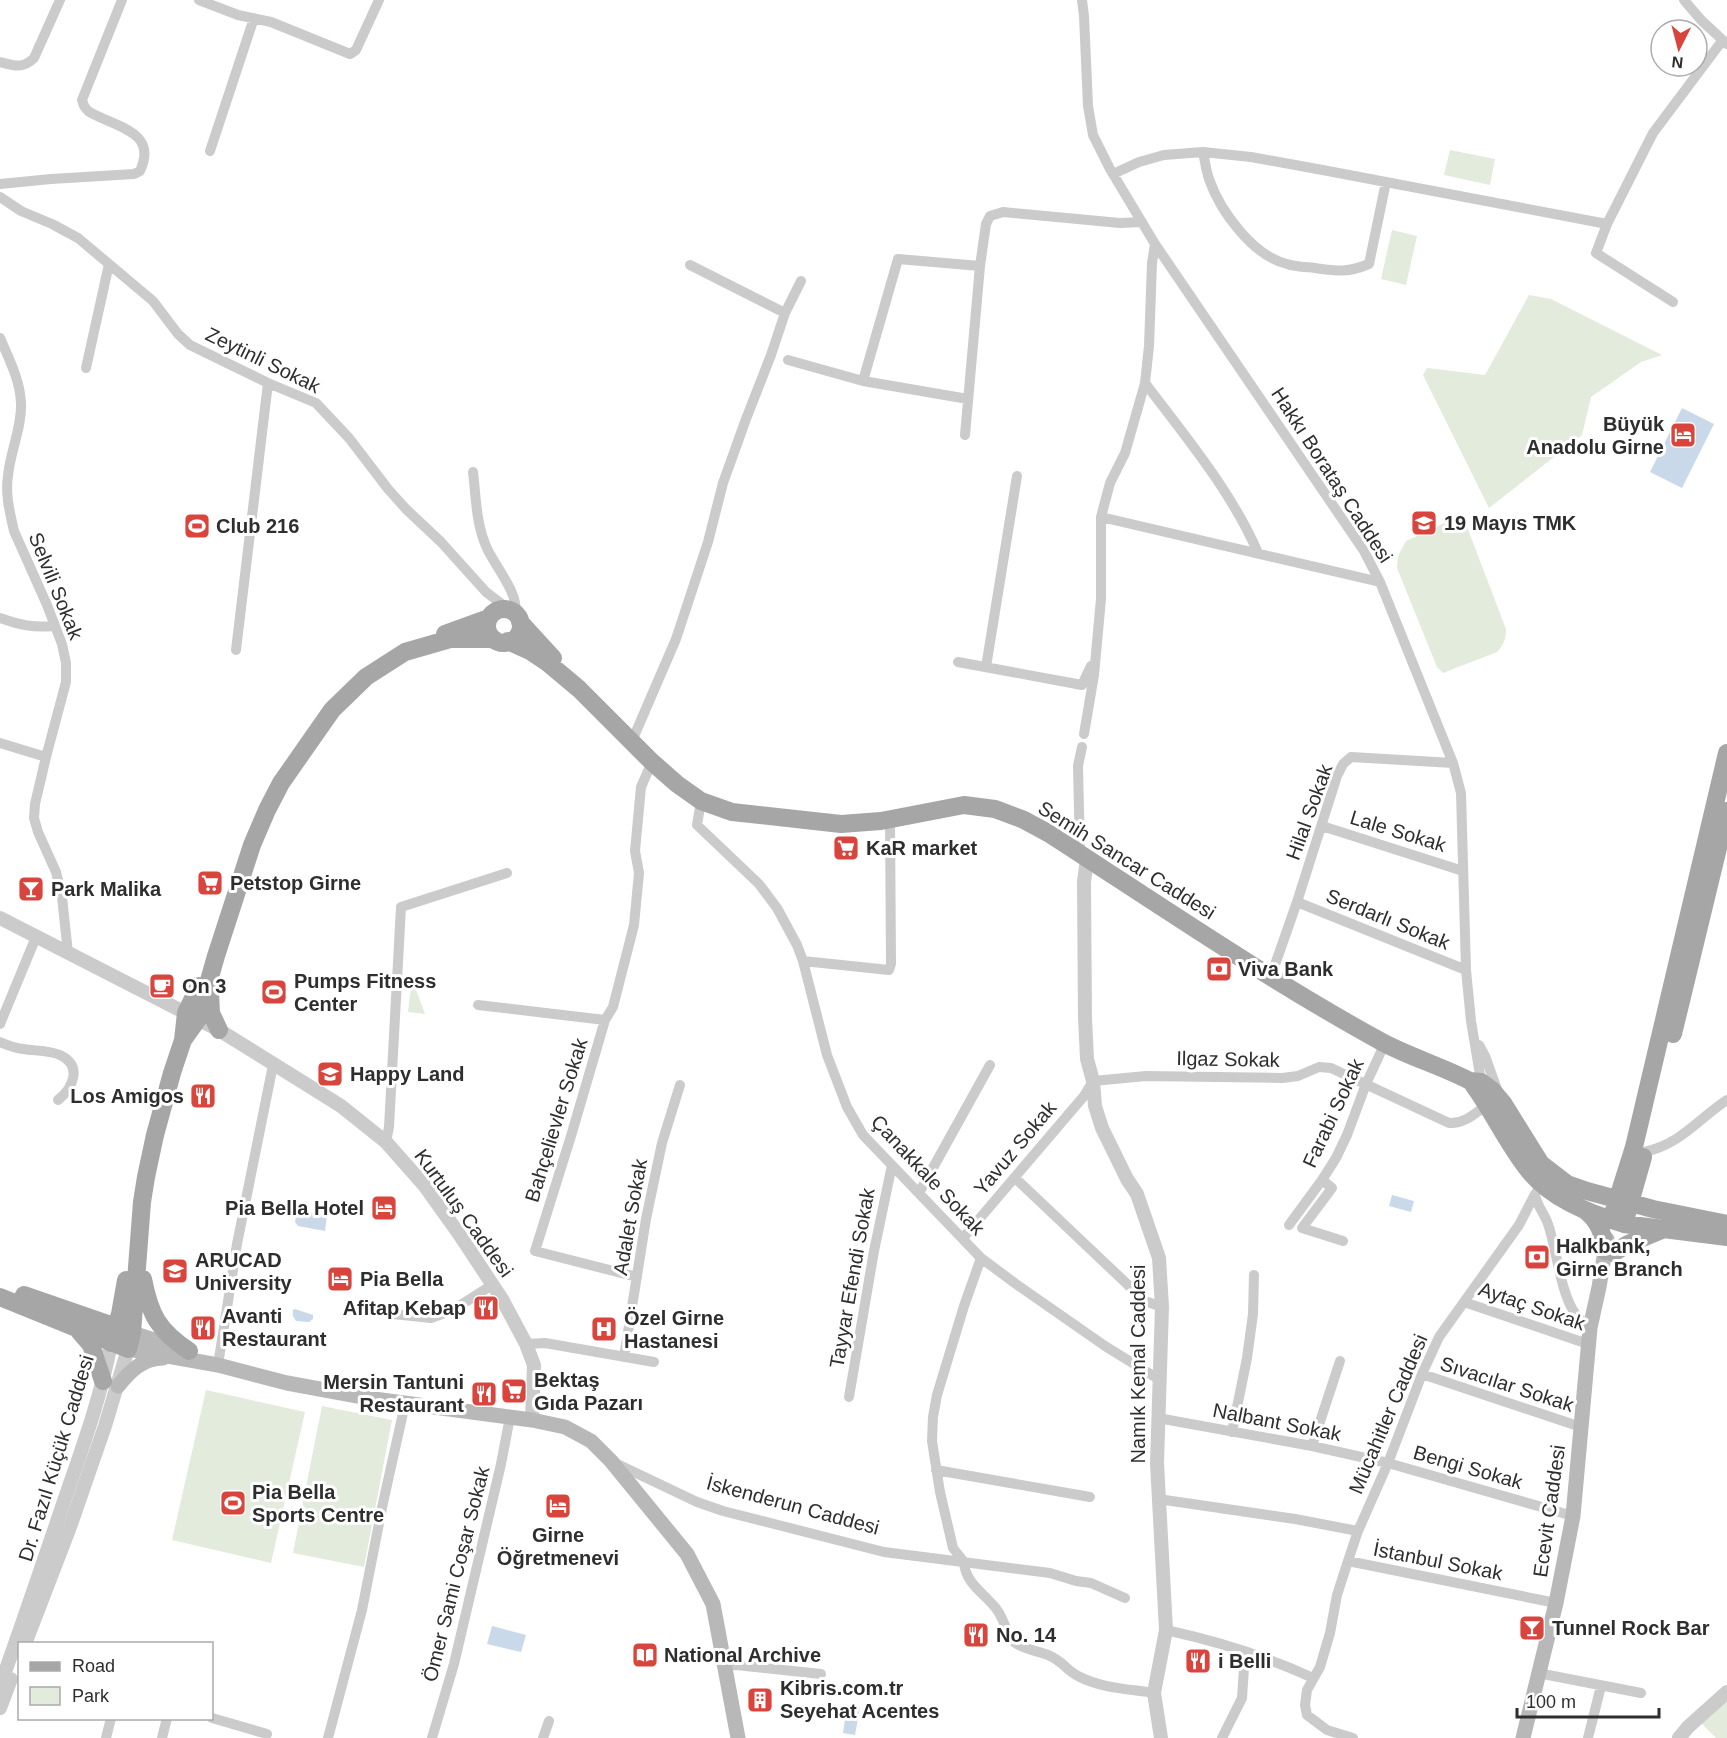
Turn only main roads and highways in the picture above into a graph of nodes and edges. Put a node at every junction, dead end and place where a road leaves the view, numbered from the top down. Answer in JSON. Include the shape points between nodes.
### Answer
{"nodes":[{"id":1,"x":515,"y":615,"type":"junction"},
{"id":2,"x":490,"y":616,"type":"junction"},
{"id":3,"x":501,"y":640,"type":"junction"},
{"id":4,"x":428,"y":645,"type":"junction"},
{"id":5,"x":563,"y":675,"type":"junction"},
{"id":6,"x":1727,"y":753,"type":"edge"},
{"id":7,"x":1727,"y":813,"type":"edge"},
{"id":8,"x":214,"y":965,"type":"junction"},
{"id":9,"x":219,"y":1030,"type":"road end"},
{"id":10,"x":1485,"y":1094,"type":"junction"},
{"id":11,"x":1626,"y":1193,"type":"junction"},
{"id":12,"x":1585,"y":1200,"type":"junction"},
{"id":13,"x":142,"y":1202,"type":"junction"},
{"id":14,"x":1665,"y":1220,"type":"junction"},
{"id":15,"x":1617,"y":1222,"type":"junction"},
{"id":16,"x":1727,"y":1224,"type":"edge"},
{"id":17,"x":1727,"y":1237,"type":"edge"},
{"id":18,"x":1609,"y":1252,"type":"junction"},
{"id":19,"x":137,"y":1257,"type":"junction"},
{"id":20,"x":0,"y":1287,"type":"edge"},
{"id":21,"x":124,"y":1292,"type":"junction"},
{"id":22,"x":0,"y":1297,"type":"edge"},
{"id":23,"x":57,"y":1307,"type":"junction"},
{"id":24,"x":79,"y":1331,"type":"junction"},
{"id":25,"x":122,"y":1338,"type":"junction"},
{"id":26,"x":185,"y":1355,"type":"junction"},
{"id":27,"x":111,"y":1383,"type":"joint"},
{"id":28,"x":738,"y":1738,"type":"edge"},
{"id":29,"x":1523,"y":1738,"type":"edge"}],
"edges":[{"from":1,"to":2,"type":"main road","name":"Semih Sancar Caddesi","via":[[501,609]]},
{"from":1,"to":3,"type":"main road","via":[[517,636]]},
{"from":1,"to":5,"type":"main road","name":"Semih Sancar Caddesi"},
{"from":2,"to":3,"type":"main road","via":[[490,636]]},
{"from":2,"to":4,"type":"main road","name":"Semih Sancar Caddesi"},
{"from":3,"to":4,"type":"main road","name":"Semih Sancar Caddesi","via":[[450,639]]},
{"from":3,"to":5,"type":"main road","name":"Semih Sancar Caddesi","via":[[530,651]]},
{"from":4,"to":8,"type":"main road","name":"Semih Sancar Caddesi","via":[[405,652],[366,677],[332,710],[281,783],[252,845]]},
{"from":5,"to":10,"type":"main road","name":"Semih Sancar Caddesi","via":[[676,784],[701,801],[732,812],[841,824],[963,805],[995,809],[1024,820],[1336,1016]]},
{"from":6,"to":11,"type":"main road"},
{"from":7,"to":11,"type":"main road","via":[[1644,1152]]},
{"from":8,"to":9,"type":"main road","via":[[211,1013]]},
{"from":8,"to":13,"type":"main road","name":"Semih Sancar Caddesi","via":[[202,978],[172,1073]]},
{"from":10,"to":12,"type":"main road","via":[[1542,1164]]},
{"from":10,"to":12,"type":"main road","via":[[1539,1190]]},
{"from":11,"to":12,"type":"main road"},
{"from":11,"to":14,"type":"main road"},
{"from":11,"to":15,"type":"main road"},
{"from":12,"to":15,"type":"main road"},
{"from":12,"to":18,"type":"main road"},
{"from":13,"to":19,"type":"main road"},
{"from":13,"to":21,"type":"main road"},
{"from":14,"to":15,"type":"main road"},
{"from":14,"to":16,"type":"main road"},
{"from":14,"to":17,"type":"main road","via":[[1685,1231]]},
{"from":14,"to":18,"type":"main road"},
{"from":15,"to":18,"type":"main road","name":"Ecevit Caddesi"},
{"from":18,"to":29,"type":"main road","name":"Ecevit Caddesi","via":[[1590,1328],[1573,1516]]},
{"from":19,"to":25,"type":"main road"},
{"from":19,"to":26,"type":"main road","via":[[155,1320]]},
{"from":20,"to":23,"type":"main road"},
{"from":21,"to":23,"type":"main road","via":[[106,1309]]},
{"from":21,"to":25,"type":"main road"},
{"from":22,"to":24,"type":"main road"},
{"from":23,"to":25,"type":"main road"},
{"from":24,"to":25,"type":"main road"},
{"from":24,"to":27,"type":"main road"},
{"from":25,"to":26,"type":"main road","name":"İskenderun Caddesi"},
{"from":26,"to":27,"type":"main road","via":[[155,1358]]},
{"from":26,"to":28,"type":"main road","name":"İskenderun Caddesi","via":[[287,1383],[405,1404],[532,1420],[565,1427],[591,1441],[687,1554],[713,1604]]}]}
